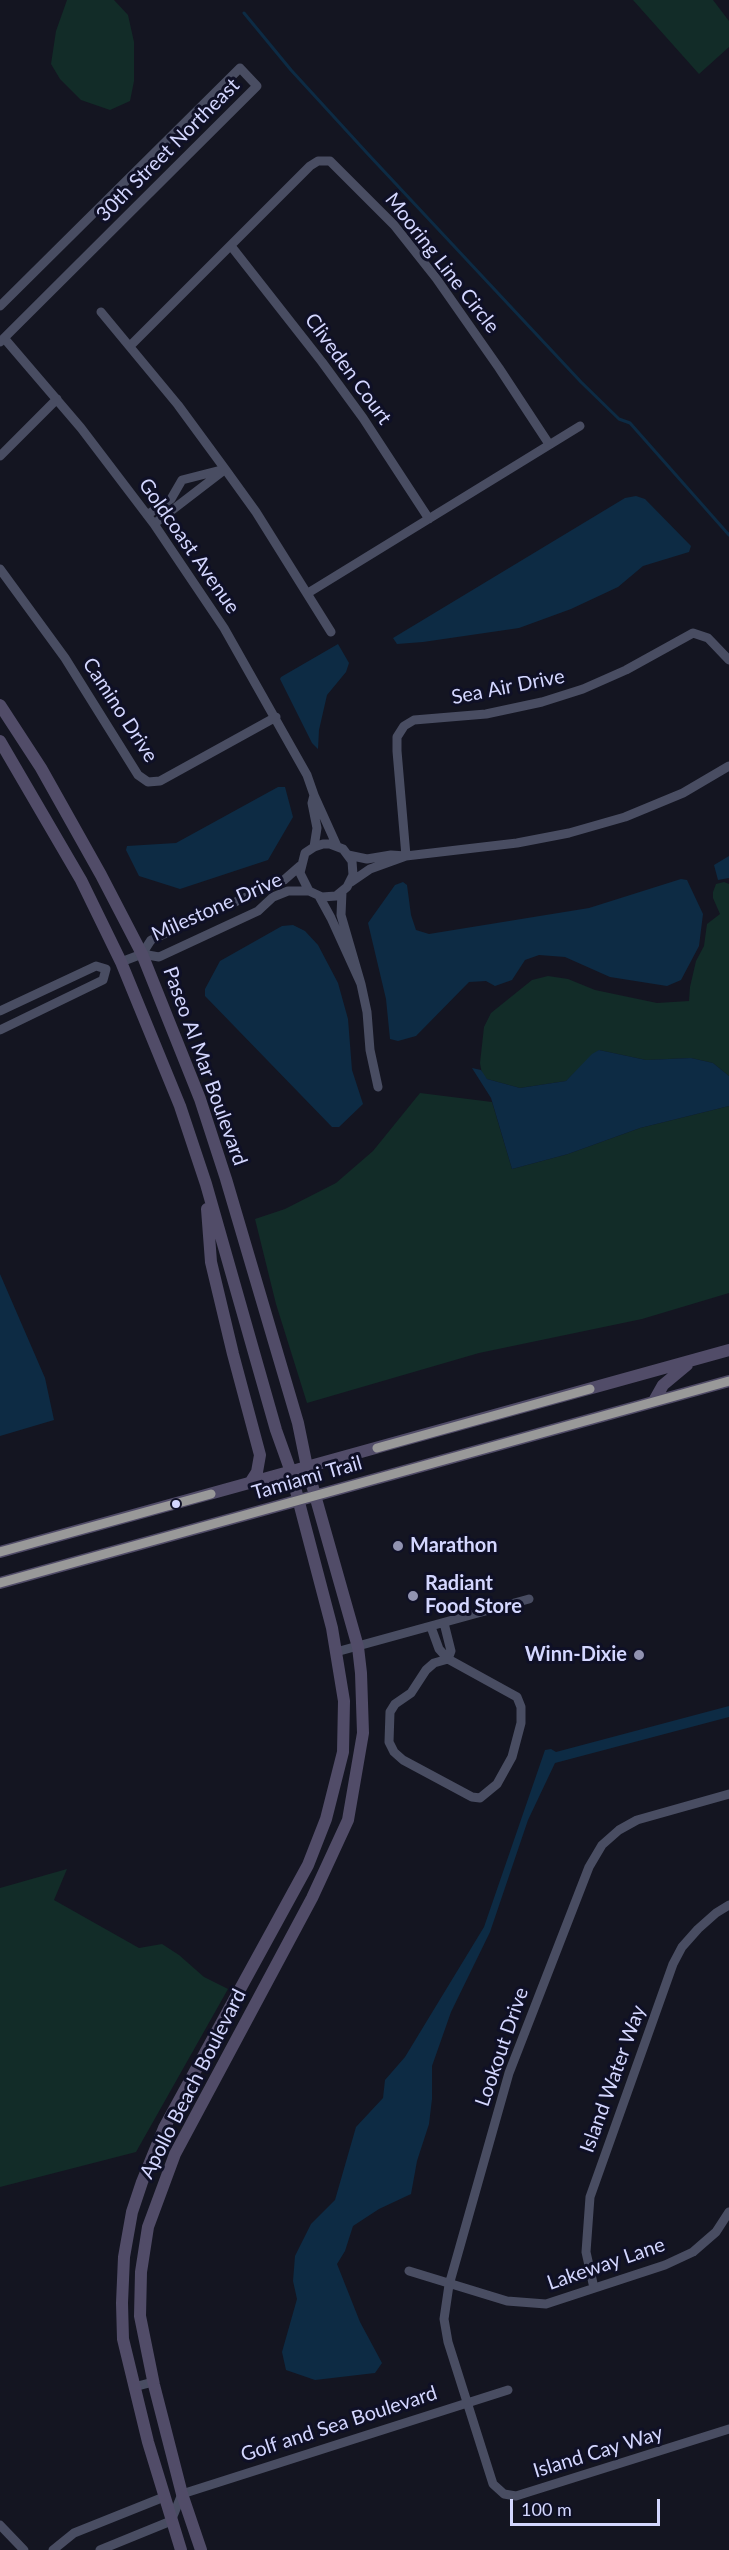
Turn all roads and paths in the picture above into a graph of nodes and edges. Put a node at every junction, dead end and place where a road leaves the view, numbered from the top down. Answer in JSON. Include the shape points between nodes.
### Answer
{"nodes":[{"id":1,"x":231,"y":246,"type":"junction"},
{"id":2,"x":0,"y":306,"type":"edge"},
{"id":3,"x":101,"y":312,"type":"dead end"},
{"id":4,"x":2,"y":340,"type":"edge"},
{"id":5,"x":130,"y":345,"type":"junction"},
{"id":6,"x":57,"y":399,"type":"junction"},
{"id":7,"x":580,"y":426,"type":"dead end"},
{"id":8,"x":549,"y":444,"type":"junction"},
{"id":9,"x":0,"y":456,"type":"edge"},
{"id":10,"x":225,"y":469,"type":"junction"},
{"id":11,"x":147,"y":515,"type":"junction"},
{"id":12,"x":429,"y":519,"type":"junction"},
{"id":13,"x":154,"y":524,"type":"junction"},
{"id":14,"x":0,"y":569,"type":"edge"},
{"id":15,"x":308,"y":593,"type":"junction"},
{"id":16,"x":331,"y":632,"type":"dead end"},
{"id":17,"x":729,"y":660,"type":"edge"},
{"id":18,"x":0,"y":705,"type":"edge"},
{"id":19,"x":276,"y":717,"type":"junction"},
{"id":20,"x":0,"y":741,"type":"edge"},
{"id":21,"x":729,"y":766,"type":"edge"},
{"id":22,"x":314,"y":795,"type":"junction"},
{"id":23,"x":337,"y":846,"type":"junction"},
{"id":24,"x":314,"y":847,"type":"junction"},
{"id":25,"x":348,"y":855,"type":"junction"},
{"id":26,"x":406,"y":856,"type":"junction"},
{"id":27,"x":300,"y":866,"type":"junction"},
{"id":28,"x":351,"y":882,"type":"junction"},
{"id":29,"x":309,"y":891,"type":"junction"},
{"id":30,"x":342,"y":892,"type":"junction"},
{"id":31,"x":319,"y":896,"type":"junction"},
{"id":32,"x":142,"y":954,"type":"junction"},
{"id":33,"x":121,"y":962,"type":"junction"},
{"id":34,"x":361,"y":984,"type":"junction"},
{"id":35,"x":0,"y":1011,"type":"edge"},
{"id":36,"x":0,"y":1030,"type":"edge"},
{"id":37,"x":378,"y":1087,"type":"dead end"},
{"id":38,"x":206,"y":1184,"type":"junction"},
{"id":39,"x":729,"y":1350,"type":"edge"},
{"id":40,"x":693,"y":1361,"type":"junction"},
{"id":41,"x":729,"y":1380,"type":"edge"},
{"id":42,"x":654,"y":1401,"type":"junction"},
{"id":43,"x":307,"y":1467,"type":"junction"},
{"id":44,"x":291,"y":1472,"type":"junction"},
{"id":45,"x":250,"y":1483,"type":"junction"},
{"id":46,"x":315,"y":1496,"type":"junction"},
{"id":47,"x":298,"y":1500,"type":"junction"},
{"id":48,"x":0,"y":1552,"type":"edge"},
{"id":49,"x":0,"y":1583,"type":"edge"},
{"id":50,"x":529,"y":1599,"type":"dead end"},
{"id":51,"x":444,"y":1623,"type":"junction"},
{"id":52,"x":431,"y":1627,"type":"junction"},
{"id":53,"x":358,"y":1647,"type":"junction"},
{"id":54,"x":336,"y":1652,"type":"junction"},
{"id":55,"x":448,"y":1659,"type":"junction"},
{"id":56,"x":729,"y":1794,"type":"edge"},
{"id":57,"x":729,"y":1905,"type":"edge"},
{"id":58,"x":729,"y":2212,"type":"edge"},
{"id":59,"x":409,"y":2271,"type":"dead end"},
{"id":60,"x":449,"y":2285,"type":"junction"},
{"id":61,"x":594,"y":2288,"type":"junction"},
{"id":62,"x":153,"y":2382,"type":"junction"},
{"id":63,"x":134,"y":2386,"type":"junction"},
{"id":64,"x":508,"y":2390,"type":"dead end"},
{"id":65,"x":466,"y":2402,"type":"junction"},
{"id":66,"x":729,"y":2429,"type":"edge"},
{"id":67,"x":182,"y":2494,"type":"junction"},
{"id":68,"x":164,"y":2497,"type":"junction"},
{"id":69,"x":171,"y":2522,"type":"junction"},
{"id":70,"x":1,"y":2529,"type":"edge"},
{"id":71,"x":21,"y":2549,"type":"edge"},
{"id":72,"x":53,"y":2550,"type":"edge"},
{"id":73,"x":100,"y":2550,"type":"edge"},
{"id":74,"x":181,"y":2550,"type":"edge"},
{"id":75,"x":201,"y":2550,"type":"edge"}],
"edges":[{"from":1,"to":5,"type":"street","name":"Mooring Line Circle"},
{"from":1,"to":8,"type":"street","name":"Mooring Line Circle","via":[[310,166],[330,161],[394,225],[436,278]]},
{"from":1,"to":12,"type":"street","name":"Cliveden Court","via":[[329,371]]},
{"from":2,"to":4,"type":"street","name":"30th Street Northeast","via":[[240,69],[257,86]]},
{"from":3,"to":5,"type":"street"},
{"from":4,"to":6,"type":"street","name":"Goldcoast Avenue"},
{"from":5,"to":10,"type":"street"},
{"from":6,"to":9,"type":"street"},
{"from":6,"to":11,"type":"street","name":"Goldcoast Avenue"},
{"from":7,"to":8,"type":"street"},
{"from":8,"to":12,"type":"street"},
{"from":10,"to":11,"type":"street","via":[[182,480],[171,499]]},
{"from":10,"to":13,"type":"street"},
{"from":10,"to":15,"type":"street"},
{"from":11,"to":13,"type":"street","name":"Goldcoast Avenue"},
{"from":12,"to":15,"type":"street"},
{"from":13,"to":19,"type":"street","name":"Goldcoast Avenue","via":[[224,628]]},
{"from":14,"to":19,"type":"street","name":"Camino Drive","via":[[65,658],[138,775],[148,782],[160,781]]},
{"from":15,"to":16,"type":"street"},
{"from":17,"to":26,"type":"street","name":"Sea Air Drive","via":[[708,638],[693,633],[583,690],[531,705],[486,714],[414,720],[404,726],[397,737],[397,751]]},
{"from":18,"to":32,"type":"main road","name":"Paseo Al Mar Boulevard","via":[[41,768]]},
{"from":19,"to":22,"type":"street","name":"Goldcoast Avenue"},
{"from":20,"to":33,"type":"main road","name":"Paseo Al Mar Boulevard","via":[[81,880]]},
{"from":21,"to":26,"type":"street","via":[[673,797],[625,817],[570,833]]},
{"from":22,"to":23,"type":"street","name":"Goldcoast Avenue"},
{"from":22,"to":24,"type":"street","name":"Goldcoast Avenue"},
{"from":23,"to":24,"type":"street"},
{"from":23,"to":25,"type":"street"},
{"from":24,"to":27,"type":"street","via":[[305,854]]},
{"from":25,"to":26,"type":"street","via":[[367,859]]},
{"from":25,"to":28,"type":"street","via":[[353,868]]},
{"from":26,"to":28,"type":"street","via":[[370,869]]},
{"from":27,"to":29,"type":"street","via":[[301,880]]},
{"from":27,"to":32,"type":"street","name":"Milestone Drive","via":[[284,880],[151,940]]},
{"from":28,"to":30,"type":"street"},
{"from":29,"to":31,"type":"street"},
{"from":29,"to":32,"type":"street","name":"Milestone Drive","via":[[288,891],[273,897],[258,911],[159,957]]},
{"from":30,"to":31,"type":"street"},
{"from":30,"to":34,"type":"street","via":[[341,915]]},
{"from":31,"to":34,"type":"street"},
{"from":32,"to":33,"type":"street"},
{"from":32,"to":43,"type":"main road","name":"Paseo Al Mar Boulevard","via":[[200,1099],[226,1179],[298,1423]]},
{"from":33,"to":38,"type":"main road","name":"Paseo Al Mar Boulevard","via":[[180,1106]]},
{"from":34,"to":37,"type":"street"},
{"from":35,"to":36,"type":"street","via":[[96,966],[106,969],[103,980]]},
{"from":38,"to":44,"type":"main road","name":"Paseo Al Mar Boulevard"},
{"from":38,"to":45,"type":"main road","via":[[211,1262],[260,1455]]},
{"from":39,"to":40,"type":"main road","name":"Tamiami Trail"},
{"from":40,"to":42,"type":"main road","via":[[663,1385]]},
{"from":40,"to":43,"type":"main road","name":"Tamiami Trail"},
{"from":41,"to":42,"type":"main road","name":"Tamiami Trail"},
{"from":42,"to":46,"type":"main road","name":"Tamiami Trail"},
{"from":43,"to":44,"type":"main road","name":"Tamiami Trail"},
{"from":43,"to":46,"type":"main road","name":"Apollo Beach Boulevard"},
{"from":44,"to":45,"type":"main road","name":"Tamiami Trail"},
{"from":44,"to":47,"type":"main road","name":"Apollo Beach Boulevard"},
{"from":45,"to":48,"type":"main road","name":"Tamiami Trail"},
{"from":46,"to":47,"type":"main road","name":"Tamiami Trail"},
{"from":46,"to":53,"type":"main road","name":"Apollo Beach Boulevard"},
{"from":47,"to":49,"type":"main road","name":"Tamiami Trail"},
{"from":47,"to":54,"type":"main road","name":"Apollo Beach Boulevard"},
{"from":50,"to":51,"type":"street"},
{"from":51,"to":52,"type":"street"},
{"from":51,"to":55,"type":"street","via":[[451,1651]]},
{"from":52,"to":53,"type":"street"},
{"from":52,"to":55,"type":"street","via":[[439,1649]]},
{"from":53,"to":54,"type":"street"},
{"from":53,"to":62,"type":"main road","name":"Apollo Beach Boulevard","via":[[363,1733],[348,1820],[326,1871],[176,2154],[148,2227],[140,2316]]},
{"from":54,"to":63,"type":"main road","name":"Apollo Beach Boulevard","via":[[344,1701],[343,1752],[326,1819],[308,1865],[164,2128],[132,2212],[124,2257],[122,2303],[123,2339]]},
{"from":55,"to":55,"type":"street","via":[[434,1663],[411,1692],[395,1704],[390,1712],[389,1742],[406,1762],[480,1798],[497,1784],[512,1757],[521,1724],[521,1707],[517,1697]]},
{"from":56,"to":60,"type":"street","name":"Lookout Drive","via":[[637,1820],[602,1845],[589,1867],[509,2073]]},
{"from":57,"to":61,"type":"street","name":"Island Water Way","via":[[698,1929],[673,1964],[590,2197],[586,2252]]},
{"from":58,"to":61,"type":"street","name":"Lakeway Lane","via":[[716,2232],[693,2252]]},
{"from":59,"to":60,"type":"street","name":"Lakeway Lane"},
{"from":60,"to":61,"type":"street","name":"Lakeway Lane","via":[[528,2304],[546,2304]]},
{"from":60,"to":65,"type":"street","name":"Lookout Drive","via":[[444,2319]]},
{"from":62,"to":63,"type":"street"},
{"from":62,"to":67,"type":"main road","name":"Apollo Beach Boulevard"},
{"from":63,"to":68,"type":"main road","name":"Apollo Beach Boulevard"},
{"from":64,"to":65,"type":"street","name":"Golf and Sea Boulevard"},
{"from":65,"to":66,"type":"street","name":"Island Cay Way","via":[[493,2484],[510,2496]]},
{"from":65,"to":67,"type":"street","name":"Golf and Sea Boulevard"},
{"from":67,"to":69,"type":"street"},
{"from":67,"to":75,"type":"main road","name":"Apollo Beach Boulevard"},
{"from":68,"to":69,"type":"main road","name":"Apollo Beach Boulevard"},
{"from":68,"to":72,"type":"street","via":[[74,2533]]},
{"from":69,"to":73,"type":"street"},
{"from":69,"to":74,"type":"main road","name":"Apollo Beach Boulevard"},
{"from":70,"to":71,"type":"street"}]}
